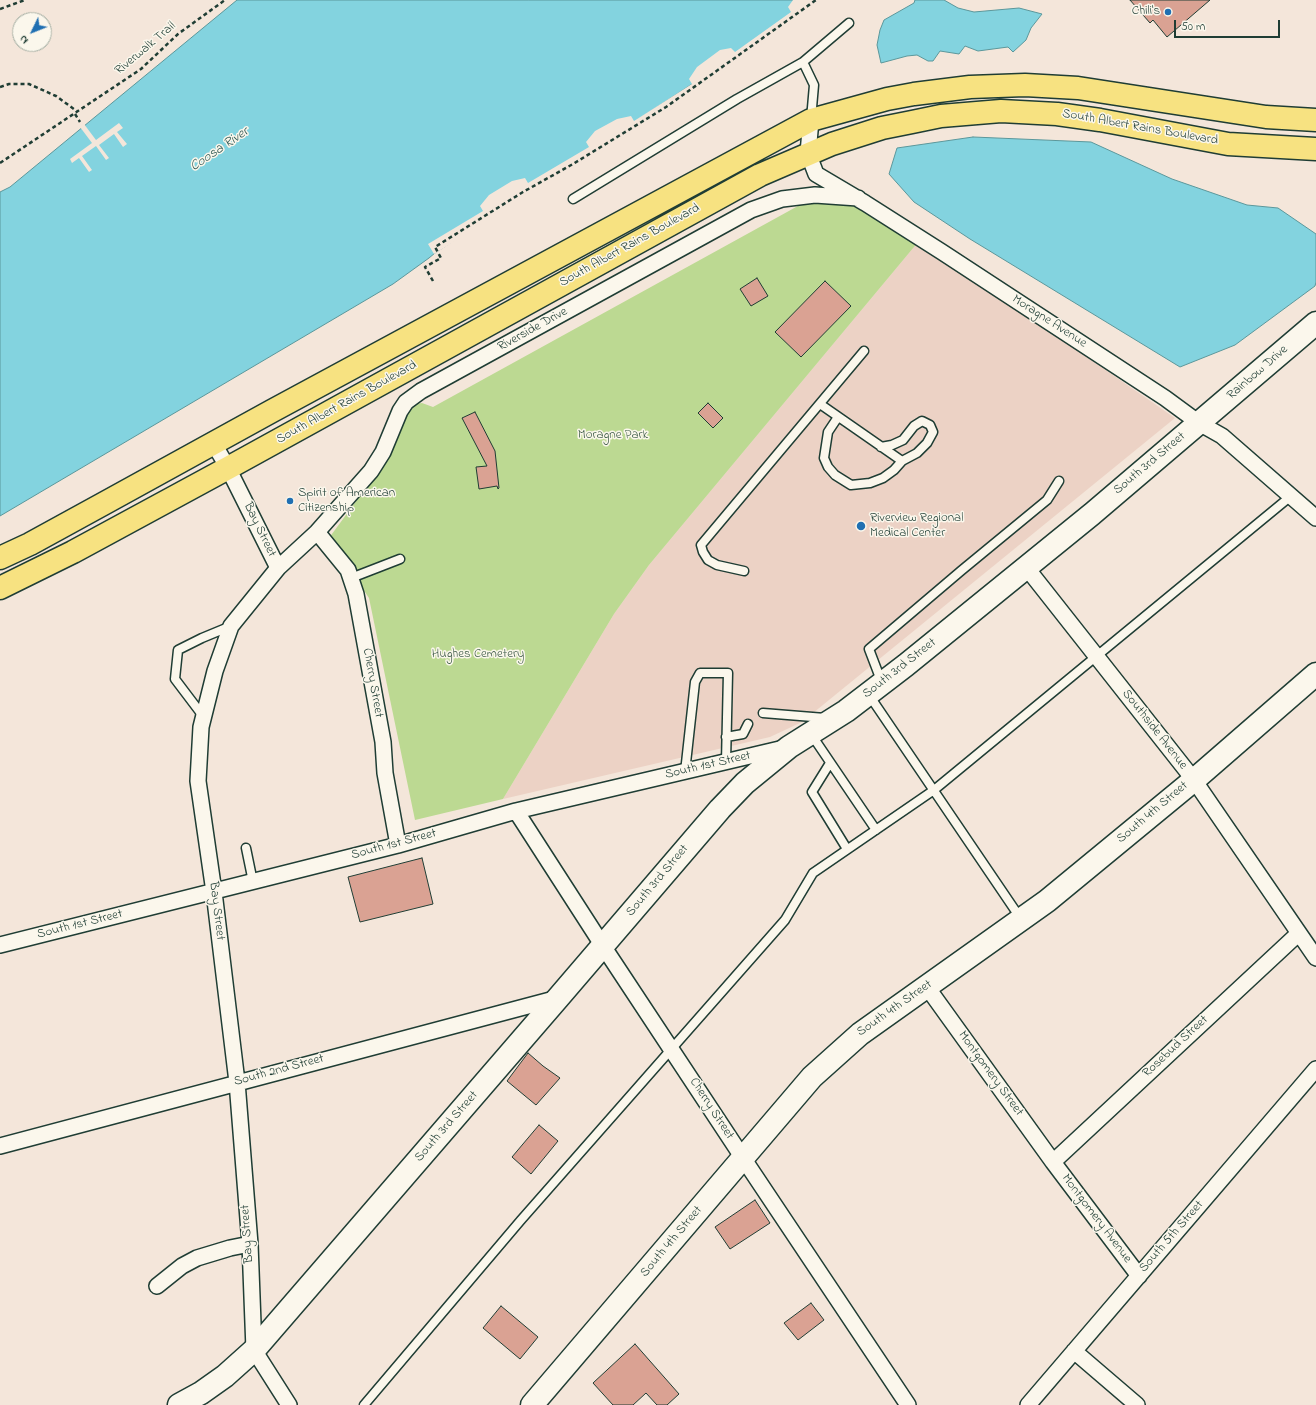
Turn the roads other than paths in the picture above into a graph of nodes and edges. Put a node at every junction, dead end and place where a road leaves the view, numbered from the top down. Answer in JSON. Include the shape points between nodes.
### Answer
{"nodes":[{"id":1,"x":849,"y":23,"type":"dead end"},
{"id":2,"x":803,"y":62,"type":"junction"},
{"id":3,"x":811,"y":120,"type":"junction"},
{"id":4,"x":1316,"y":120,"type":"edge"},
{"id":5,"x":1295,"y":148,"type":"junction"},
{"id":6,"x":1316,"y":149,"type":"edge"},
{"id":7,"x":808,"y":153,"type":"junction"},
{"id":8,"x":1316,"y":156,"type":"edge"},
{"id":9,"x":858,"y":198,"type":"junction"},
{"id":10,"x":573,"y":199,"type":"dead end"},
{"id":11,"x":1316,"y":323,"type":"edge"},
{"id":12,"x":864,"y":351,"type":"dead end"},
{"id":13,"x":820,"y":404,"type":"junction"},
{"id":14,"x":838,"y":417,"type":"junction"},
{"id":15,"x":1199,"y":423,"type":"junction"},
{"id":16,"x":214,"y":444,"type":"junction"},
{"id":17,"x":881,"y":447,"type":"junction"},
{"id":18,"x":902,"y":462,"type":"junction"},
{"id":19,"x":228,"y":468,"type":"junction"},
{"id":20,"x":1059,"y":480,"type":"dead end"},
{"id":21,"x":1291,"y":496,"type":"junction"},
{"id":22,"x":1316,"y":518,"type":"edge"},
{"id":23,"x":317,"y":532,"type":"junction"},
{"id":24,"x":0,"y":558,"type":"edge"},
{"id":25,"x":400,"y":559,"type":"dead end"},
{"id":26,"x":1026,"y":567,"type":"junction"},
{"id":27,"x":278,"y":568,"type":"junction"},
{"id":28,"x":744,"y":571,"type":"dead end"},
{"id":29,"x":350,"y":578,"type":"junction"},
{"id":30,"x":0,"y":588,"type":"edge"},
{"id":31,"x":231,"y":626,"type":"junction"},
{"id":32,"x":1096,"y":657,"type":"junction"},
{"id":33,"x":1316,"y":674,"type":"edge"},
{"id":34,"x":876,"y":689,"type":"junction"},
{"id":35,"x":763,"y":713,"type":"dead end"},
{"id":36,"x":204,"y":717,"type":"junction"},
{"id":37,"x":834,"y":719,"type":"junction"},
{"id":38,"x":748,"y":724,"type":"dead end"},
{"id":39,"x":811,"y":733,"type":"junction"},
{"id":40,"x":726,"y":737,"type":"junction"},
{"id":41,"x":789,"y":747,"type":"junction"},
{"id":42,"x":726,"y":762,"type":"junction"},
{"id":43,"x":830,"y":763,"type":"junction"},
{"id":44,"x":685,"y":772,"type":"junction"},
{"id":45,"x":1194,"y":780,"type":"junction"},
{"id":46,"x":934,"y":790,"type":"junction"},
{"id":47,"x":516,"y":811,"type":"junction"},
{"id":48,"x":876,"y":830,"type":"junction"},
{"id":49,"x":398,"y":845,"type":"junction"},
{"id":50,"x":246,"y":848,"type":"dead end"},
{"id":51,"x":847,"y":849,"type":"junction"},
{"id":52,"x":253,"y":882,"type":"junction"},
{"id":53,"x":214,"y":892,"type":"junction"},
{"id":54,"x":1021,"y":919,"type":"junction"},
{"id":55,"x":1299,"y":933,"type":"junction"},
{"id":56,"x":0,"y":945,"type":"edge"},
{"id":57,"x":603,"y":946,"type":"junction"},
{"id":58,"x":1316,"y":958,"type":"edge"},
{"id":59,"x":927,"y":987,"type":"junction"},
{"id":60,"x":558,"y":998,"type":"junction"},
{"id":61,"x":671,"y":1049,"type":"junction"},
{"id":62,"x":1316,"y":1069,"type":"edge"},
{"id":63,"x":237,"y":1082,"type":"junction"},
{"id":64,"x":0,"y":1146,"type":"edge"},
{"id":65,"x":743,"y":1158,"type":"junction"},
{"id":66,"x":1053,"y":1162,"type":"junction"},
{"id":67,"x":250,"y":1244,"type":"junction"},
{"id":68,"x":1139,"y":1276,"type":"junction"},
{"id":69,"x":157,"y":1286,"type":"dead end"},
{"id":70,"x":254,"y":1350,"type":"junction"},
{"id":71,"x":1074,"y":1351,"type":"junction"},
{"id":72,"x":179,"y":1405,"type":"edge"},
{"id":73,"x":290,"y":1405,"type":"edge"},
{"id":74,"x":364,"y":1405,"type":"edge"},
{"id":75,"x":532,"y":1405,"type":"edge"},
{"id":76,"x":908,"y":1405,"type":"edge"},
{"id":77,"x":1028,"y":1405,"type":"edge"},
{"id":78,"x":1137,"y":1405,"type":"edge"}],
"edges":[{"from":1,"to":2,"type":"lane"},
{"from":2,"to":3,"type":"lane","via":[[814,85]]},
{"from":2,"to":10,"type":"lane"},
{"from":3,"to":4,"type":"main road","name":"South Albert Rains Boulevard","via":[[914,94],[970,87],[1025,85],[1078,88],[1266,117]]},
{"from":3,"to":7,"type":"street","name":"Moragne Avenue"},
{"from":3,"to":16,"type":"main road","name":"South Albert Rains Boulevard"},
{"from":5,"to":6,"type":"main road","name":"South Albert Rains Boulevard"},
{"from":5,"to":7,"type":"main road","name":"South Albert Rains Boulevard","via":[[1228,144],[1100,120],[1057,114],[1001,111],[941,116],[912,122],[857,136]]},
{"from":5,"to":8,"type":"main road"},
{"from":7,"to":9,"type":"street","name":"Moragne Avenue","via":[[816,174]]},
{"from":7,"to":19,"type":"main road","name":"South Albert Rains Boulevard","via":[[760,174]]},
{"from":9,"to":15,"type":"street","name":"Moragne Avenue","via":[[1139,381]]},
{"from":9,"to":23,"type":"street","name":"Riverside Drive","via":[[815,195],[782,199],[751,210],[421,391],[406,402],[400,411],[383,452],[371,471]]},
{"from":11,"to":15,"type":"main road","name":"Rainbow Drive"},
{"from":12,"to":13,"type":"lane"},
{"from":13,"to":14,"type":"lane"},
{"from":13,"to":28,"type":"lane","via":[[701,545],[708,560],[716,565]]},
{"from":14,"to":17,"type":"lane"},
{"from":14,"to":18,"type":"lane","via":[[828,432],[824,452],[828,467],[835,475],[851,485],[870,483],[884,478]]},
{"from":15,"to":21,"type":"street","name":"Moragne Avenue","via":[[1222,436]]},
{"from":15,"to":26,"type":"main road","name":"South 3rd Street"},
{"from":16,"to":19,"type":"street","name":"Bay Street"},
{"from":16,"to":24,"type":"main road","name":"South Albert Rains Boulevard"},
{"from":17,"to":18,"type":"lane"},
{"from":17,"to":18,"type":"lane","via":[[903,440],[914,426],[922,421],[930,425],[933,432],[928,443]]},
{"from":19,"to":27,"type":"street","name":"Bay Street"},
{"from":19,"to":30,"type":"main road","name":"South Albert Rains Boulevard","via":[[73,552]]},
{"from":20,"to":34,"type":"lane","via":[[1047,500],[869,649]]},
{"from":21,"to":22,"type":"street","name":"Moragne Avenue"},
{"from":21,"to":32,"type":"lane"},
{"from":23,"to":27,"type":"street","name":"Riverside Drive"},
{"from":23,"to":29,"type":"street","name":"Cherry Street","via":[[348,570]]},
{"from":25,"to":29,"type":"lane"},
{"from":26,"to":32,"type":"street","name":"Southside Avenue"},
{"from":26,"to":34,"type":"main road","name":"South 3rd Street"},
{"from":27,"to":31,"type":"street","name":"Bay Street"},
{"from":29,"to":49,"type":"street","name":"Cherry Street","via":[[356,594]]},
{"from":31,"to":36,"type":"street","name":"Bay Street","via":[[215,671]]},
{"from":31,"to":36,"type":"lane","via":[[178,650],[175,679]]},
{"from":32,"to":45,"type":"street","name":"Southside Avenue"},
{"from":32,"to":46,"type":"lane"},
{"from":33,"to":45,"type":"main road","name":"South 4th Street"},
{"from":34,"to":37,"type":"main road","name":"South 3rd Street"},
{"from":34,"to":46,"type":"lane"},
{"from":35,"to":37,"type":"lane"},
{"from":36,"to":53,"type":"street","name":"Bay Street","via":[[201,727],[198,781]]},
{"from":37,"to":39,"type":"main road","name":"South 3rd Street"},
{"from":38,"to":40,"type":"lane","via":[[743,734]]},
{"from":39,"to":41,"type":"main road","name":"South 3rd Street"},
{"from":39,"to":43,"type":"lane"},
{"from":40,"to":42,"type":"lane"},
{"from":40,"to":44,"type":"lane","via":[[731,712],[728,673],[700,673],[695,682]]},
{"from":41,"to":42,"type":"street","name":"South 1st Street"},
{"from":41,"to":57,"type":"main road","name":"South 3rd Street","via":[[745,783],[720,809]]},
{"from":42,"to":44,"type":"street","name":"South 1st Street"},
{"from":43,"to":48,"type":"lane"},
{"from":43,"to":51,"type":"lane","via":[[812,792]]},
{"from":44,"to":47,"type":"street","name":"South 1st Street"},
{"from":45,"to":54,"type":"main road","name":"South 4th Street","via":[[1047,901]]},
{"from":45,"to":55,"type":"street","name":"Southside Avenue"},
{"from":46,"to":48,"type":"lane"},
{"from":46,"to":54,"type":"lane"},
{"from":47,"to":49,"type":"street","name":"South 1st Street"},
{"from":47,"to":57,"type":"street","name":"Cherry Street"},
{"from":48,"to":51,"type":"lane"},
{"from":49,"to":52,"type":"street","name":"South 1st Street"},
{"from":50,"to":52,"type":"lane"},
{"from":51,"to":61,"type":"lane","via":[[813,873],[785,920]]},
{"from":52,"to":53,"type":"street","name":"South 1st Street"},
{"from":53,"to":56,"type":"street","name":"South 1st Street"},
{"from":53,"to":63,"type":"street","name":"Bay Street"},
{"from":54,"to":59,"type":"main road","name":"South 4th Street"},
{"from":55,"to":58,"type":"street","name":"Southside Avenue"},
{"from":55,"to":66,"type":"street","name":"Rosebud Street"},
{"from":57,"to":60,"type":"main road","name":"South 3rd Street"},
{"from":57,"to":61,"type":"street","name":"Cherry Street"},
{"from":59,"to":65,"type":"main road","name":"South 4th Street","via":[[860,1034],[812,1077]]},
{"from":59,"to":66,"type":"street","name":"Montgomery Street"},
{"from":60,"to":63,"type":"street","name":"South 2nd Street"},
{"from":60,"to":70,"type":"main road","name":"South 3rd Street"},
{"from":61,"to":65,"type":"street","name":"Cherry Street"},
{"from":61,"to":74,"type":"lane"},
{"from":62,"to":68,"type":"street","name":"South 5th Street"},
{"from":63,"to":64,"type":"street","name":"South 2nd Street"},
{"from":63,"to":67,"type":"street","name":"Bay Street"},
{"from":65,"to":75,"type":"main road","name":"South 4th Street"},
{"from":65,"to":76,"type":"street","name":"Cherry Street"},
{"from":66,"to":68,"type":"street","name":"Montgomery Avenue"},
{"from":67,"to":69,"type":"street","via":[[197,1258],[182,1266]]},
{"from":67,"to":70,"type":"street","name":"Bay Street"},
{"from":68,"to":71,"type":"street","name":"South 5th Street"},
{"from":70,"to":72,"type":"main road","name":"South 3rd Street","via":[[225,1376]]},
{"from":70,"to":73,"type":"street"},
{"from":71,"to":77,"type":"street","name":"South 5th Street"},
{"from":71,"to":78,"type":"street"}]}
